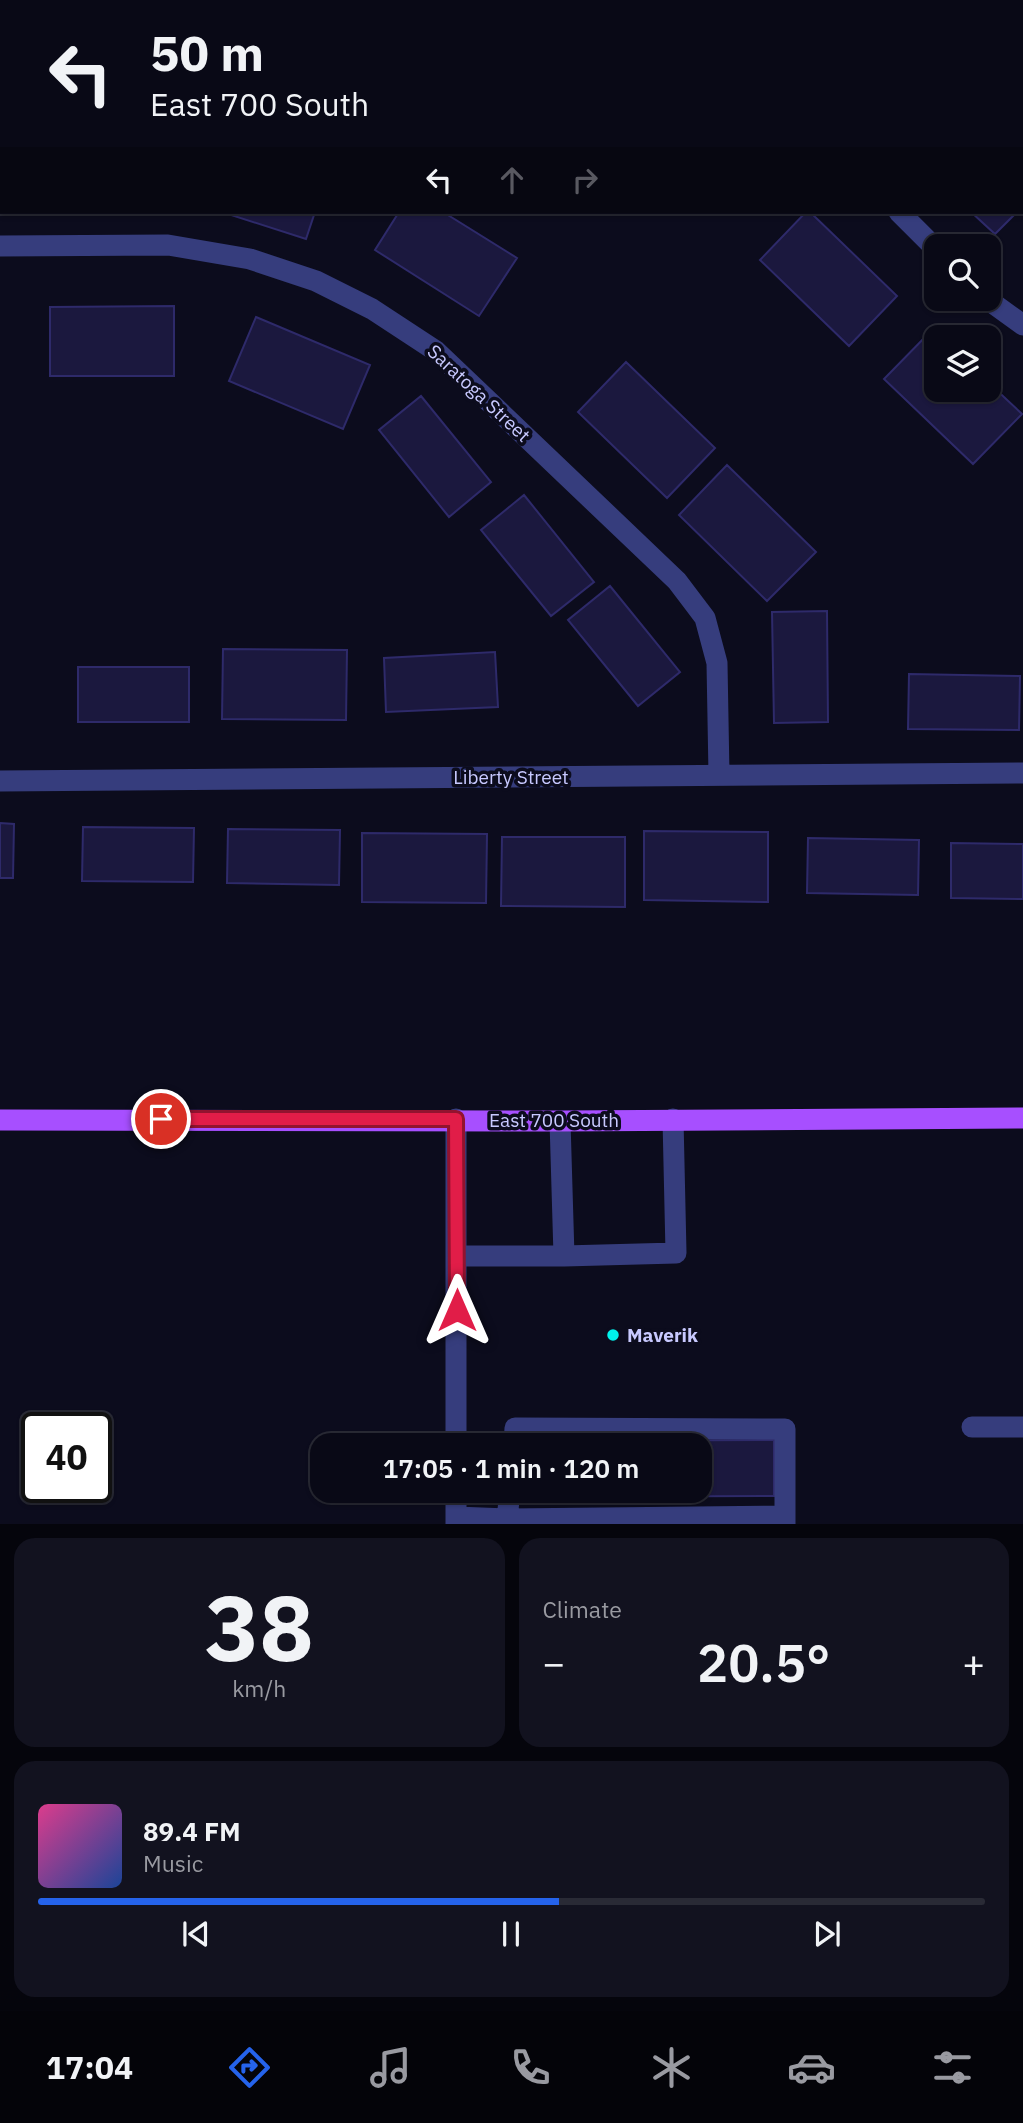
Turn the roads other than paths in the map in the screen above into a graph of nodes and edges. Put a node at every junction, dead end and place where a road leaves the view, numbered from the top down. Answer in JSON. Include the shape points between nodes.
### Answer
{"nodes":[{"id":1,"x":901,"y":214,"type":"edge"},
{"id":2,"x":924,"y":237,"type":"edge"},
{"id":3,"x":0,"y":246,"type":"edge"},
{"id":4,"x":1001,"y":309,"type":"edge"},
{"id":5,"x":1023,"y":325,"type":"edge"},
{"id":6,"x":1023,"y":773,"type":"edge"},
{"id":7,"x":719,"y":775,"type":"junction"},
{"id":8,"x":0,"y":781,"type":"edge"},
{"id":9,"x":1023,"y":1118,"type":"edge"},
{"id":10,"x":456,"y":1119,"type":"junction"},
{"id":11,"x":673,"y":1119,"type":"junction"},
{"id":12,"x":0,"y":1120,"type":"edge"},
{"id":13,"x":560,"y":1121,"type":"junction"},
{"id":14,"x":457,"y":1256,"type":"junction"},
{"id":15,"x":565,"y":1256,"type":"junction"},
{"id":16,"x":972,"y":1427,"type":"dead end"},
{"id":17,"x":1023,"y":1427,"type":"edge"},
{"id":18,"x":456,"y":1433,"type":"edge"},
{"id":19,"x":515,"y":1433,"type":"edge"},
{"id":20,"x":456,"y":1503,"type":"edge"},
{"id":21,"x":508,"y":1503,"type":"edge"},
{"id":22,"x":785,"y":1520,"type":"edge"},
{"id":23,"x":456,"y":1521,"type":"edge"},
{"id":24,"x":504,"y":1521,"type":"edge"}],
"edges":[{"from":1,"to":2,"type":"street"},
{"from":3,"to":7,"type":"street","name":"Saratoga Street","via":[[168,245],[250,259],[316,281],[361,303],[436,351],[677,581],[705,618],[717,663]]},
{"from":4,"to":5,"type":"street"},
{"from":6,"to":7,"type":"street","name":"Liberty Street"},
{"from":7,"to":8,"type":"street","name":"Liberty Street"},
{"from":9,"to":11,"type":"main road","name":"East 700 South"},
{"from":10,"to":12,"type":"main road","name":"East 700 South"},
{"from":10,"to":13,"type":"main road","name":"East 700 South"},
{"from":10,"to":14,"type":"street"},
{"from":11,"to":13,"type":"main road","name":"East 700 South"},
{"from":11,"to":15,"type":"street","via":[[676,1253]]},
{"from":13,"to":15,"type":"street"},
{"from":14,"to":15,"type":"street"},
{"from":14,"to":18,"type":"street"},
{"from":16,"to":17,"type":"street"},
{"from":19,"to":22,"type":"street","via":[[515,1428],[785,1429]]},
{"from":20,"to":23,"type":"street"},
{"from":21,"to":24,"type":"street"},
{"from":22,"to":24,"type":"street"},
{"from":23,"to":24,"type":"street"}]}
